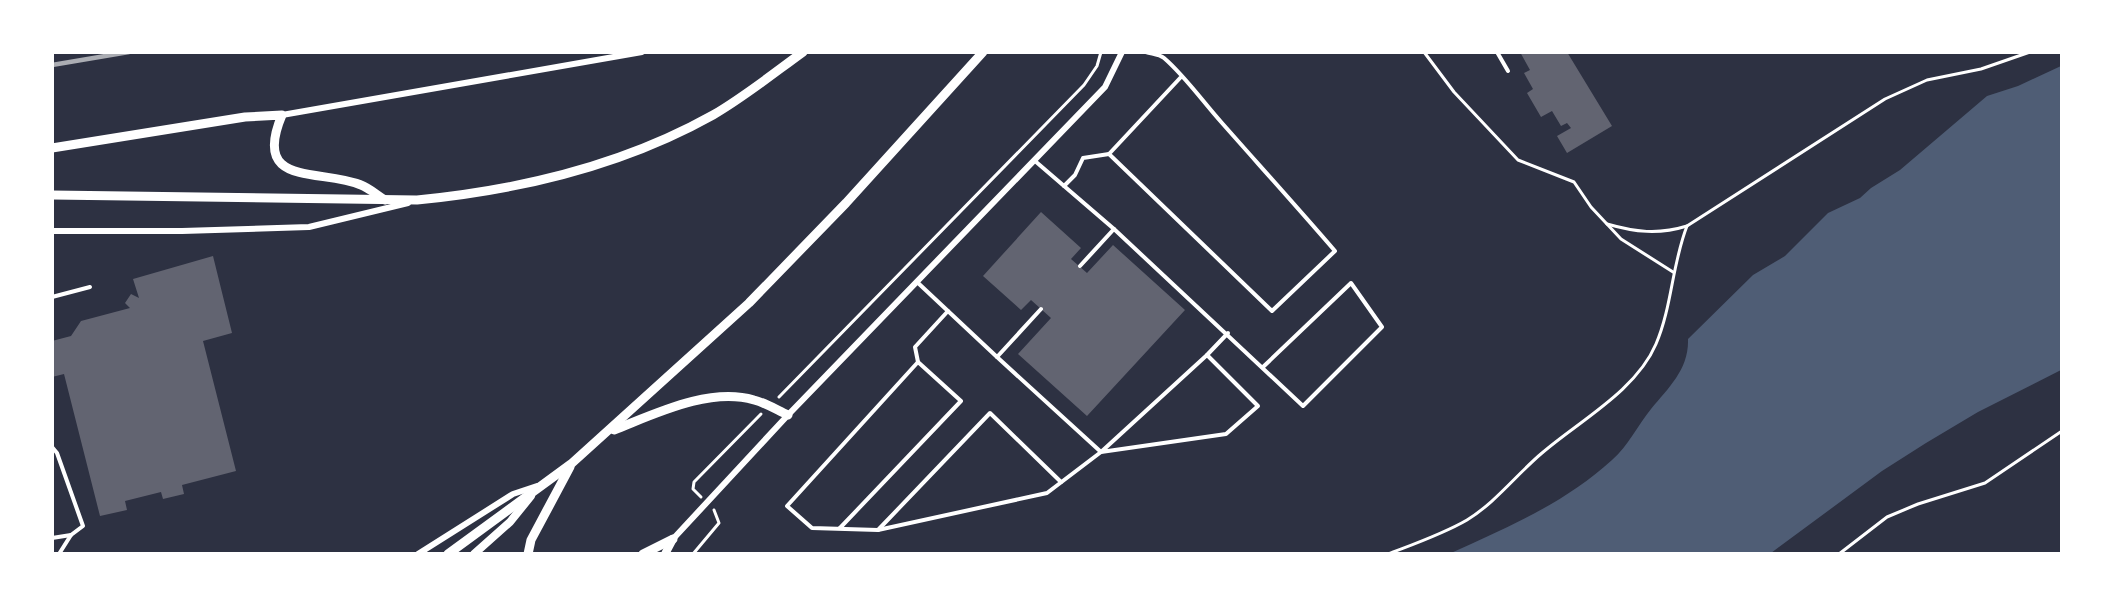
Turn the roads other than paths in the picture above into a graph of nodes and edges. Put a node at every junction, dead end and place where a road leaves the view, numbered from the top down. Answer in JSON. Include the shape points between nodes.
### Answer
{"nodes":[{"id":1,"x":642,"y":52,"type":"edge"},
{"id":2,"x":803,"y":52,"type":"edge"},
{"id":3,"x":982,"y":52,"type":"edge"},
{"id":4,"x":1122,"y":52,"type":"edge"},
{"id":5,"x":1146,"y":52,"type":"edge"},
{"id":6,"x":1497,"y":52,"type":"edge"},
{"id":7,"x":1508,"y":71,"type":"dead end"},
{"id":8,"x":1181,"y":77,"type":"junction"},
{"id":9,"x":282,"y":115,"type":"junction"},
{"id":10,"x":52,"y":148,"type":"edge"},
{"id":11,"x":1108,"y":154,"type":"junction"},
{"id":12,"x":1034,"y":160,"type":"junction"},
{"id":13,"x":1064,"y":186,"type":"junction"},
{"id":14,"x":52,"y":195,"type":"edge"},
{"id":15,"x":385,"y":200,"type":"junction"},
{"id":16,"x":417,"y":200,"type":"junction"},
{"id":17,"x":1114,"y":229,"type":"junction"},
{"id":18,"x":52,"y":231,"type":"edge"},
{"id":19,"x":1080,"y":266,"type":"dead end"},
{"id":20,"x":917,"y":282,"type":"junction"},
{"id":21,"x":90,"y":287,"type":"dead end"},
{"id":22,"x":52,"y":297,"type":"edge"},
{"id":23,"x":1041,"y":309,"type":"dead end"},
{"id":24,"x":948,"y":311,"type":"junction"},
{"id":25,"x":1228,"y":333,"type":"junction"},
{"id":26,"x":1207,"y":355,"type":"junction"},
{"id":27,"x":997,"y":357,"type":"junction"},
{"id":28,"x":918,"y":362,"type":"junction"},
{"id":29,"x":1263,"y":367,"type":"junction"},
{"id":30,"x":788,"y":415,"type":"junction"},
{"id":31,"x":609,"y":432,"type":"junction"},
{"id":32,"x":52,"y":447,"type":"edge"},
{"id":33,"x":1101,"y":452,"type":"junction"},
{"id":34,"x":572,"y":464,"type":"junction"},
{"id":35,"x":1061,"y":482,"type":"junction"},
{"id":36,"x":540,"y":485,"type":"junction"},
{"id":37,"x":838,"y":529,"type":"junction"},
{"id":38,"x":878,"y":530,"type":"junction"},
{"id":39,"x":71,"y":535,"type":"junction"},
{"id":40,"x":52,"y":538,"type":"edge"},
{"id":41,"x":673,"y":539,"type":"junction"},
{"id":42,"x":59,"y":554,"type":"edge"},
{"id":43,"x":418,"y":554,"type":"edge"},
{"id":44,"x":448,"y":554,"type":"edge"},
{"id":45,"x":474,"y":554,"type":"edge"},
{"id":46,"x":528,"y":554,"type":"edge"},
{"id":47,"x":643,"y":554,"type":"edge"},
{"id":48,"x":665,"y":554,"type":"edge"}],
"edges":[{"from":1,"to":9,"type":"street"},
{"from":2,"to":16,"type":"main road","via":[[714,115],[618,159],[531,184]]},
{"from":3,"to":31,"type":"main road","via":[[846,203],[749,303]]},
{"from":4,"to":12,"type":"street","via":[[1105,87]]},
{"from":5,"to":8,"type":"lane","via":[[1162,56]]},
{"from":6,"to":7,"type":"lane"},
{"from":8,"to":11,"type":"lane"},
{"from":8,"to":11,"type":"lane","via":[[1335,251],[1272,311]]},
{"from":9,"to":10,"type":"main road","via":[[245,117]]},
{"from":9,"to":15,"type":"main road","via":[[273,136],[278,160],[304,174],[361,185]]},
{"from":11,"to":13,"type":"lane","via":[[1083,158]]},
{"from":12,"to":13,"type":"lane"},
{"from":12,"to":20,"type":"street"},
{"from":13,"to":17,"type":"lane"},
{"from":14,"to":15,"type":"main road"},
{"from":15,"to":16,"type":"main road"},
{"from":16,"to":18,"type":"street","via":[[309,227]]},
{"from":17,"to":19,"type":"lane"},
{"from":17,"to":25,"type":"lane"},
{"from":20,"to":24,"type":"lane"},
{"from":20,"to":30,"type":"street"},
{"from":21,"to":22,"type":"lane"},
{"from":23,"to":27,"type":"lane"},
{"from":24,"to":27,"type":"lane"},
{"from":24,"to":28,"type":"lane","via":[[915,348]]},
{"from":25,"to":26,"type":"lane"},
{"from":25,"to":29,"type":"lane"},
{"from":26,"to":33,"type":"lane"},
{"from":26,"to":33,"type":"lane","via":[[1258,406],[1226,434]]},
{"from":27,"to":33,"type":"lane"},
{"from":28,"to":37,"type":"lane","via":[[961,401]]},
{"from":28,"to":37,"type":"lane","via":[[787,506],[812,528]]},
{"from":29,"to":29,"type":"lane","via":[[1303,406],[1382,327],[1351,283]]},
{"from":30,"to":31,"type":"main road","via":[[754,399],[724,397],[664,410]]},
{"from":30,"to":41,"type":"street"},
{"from":31,"to":34,"type":"main road"},
{"from":32,"to":39,"type":"lane","via":[[82,526]]},
{"from":33,"to":35,"type":"lane"},
{"from":34,"to":36,"type":"main road"},
{"from":34,"to":46,"type":"main road","via":[[531,540]]},
{"from":35,"to":38,"type":"lane","via":[[1047,493]]},
{"from":35,"to":38,"type":"lane","via":[[990,413]]},
{"from":36,"to":43,"type":"street","via":[[513,494]]},
{"from":36,"to":44,"type":"main road"},
{"from":36,"to":45,"type":"street","via":[[510,522]]},
{"from":37,"to":38,"type":"lane"},
{"from":39,"to":40,"type":"lane"},
{"from":39,"to":42,"type":"lane"},
{"from":41,"to":47,"type":"main road"},
{"from":41,"to":48,"type":"street"}]}
